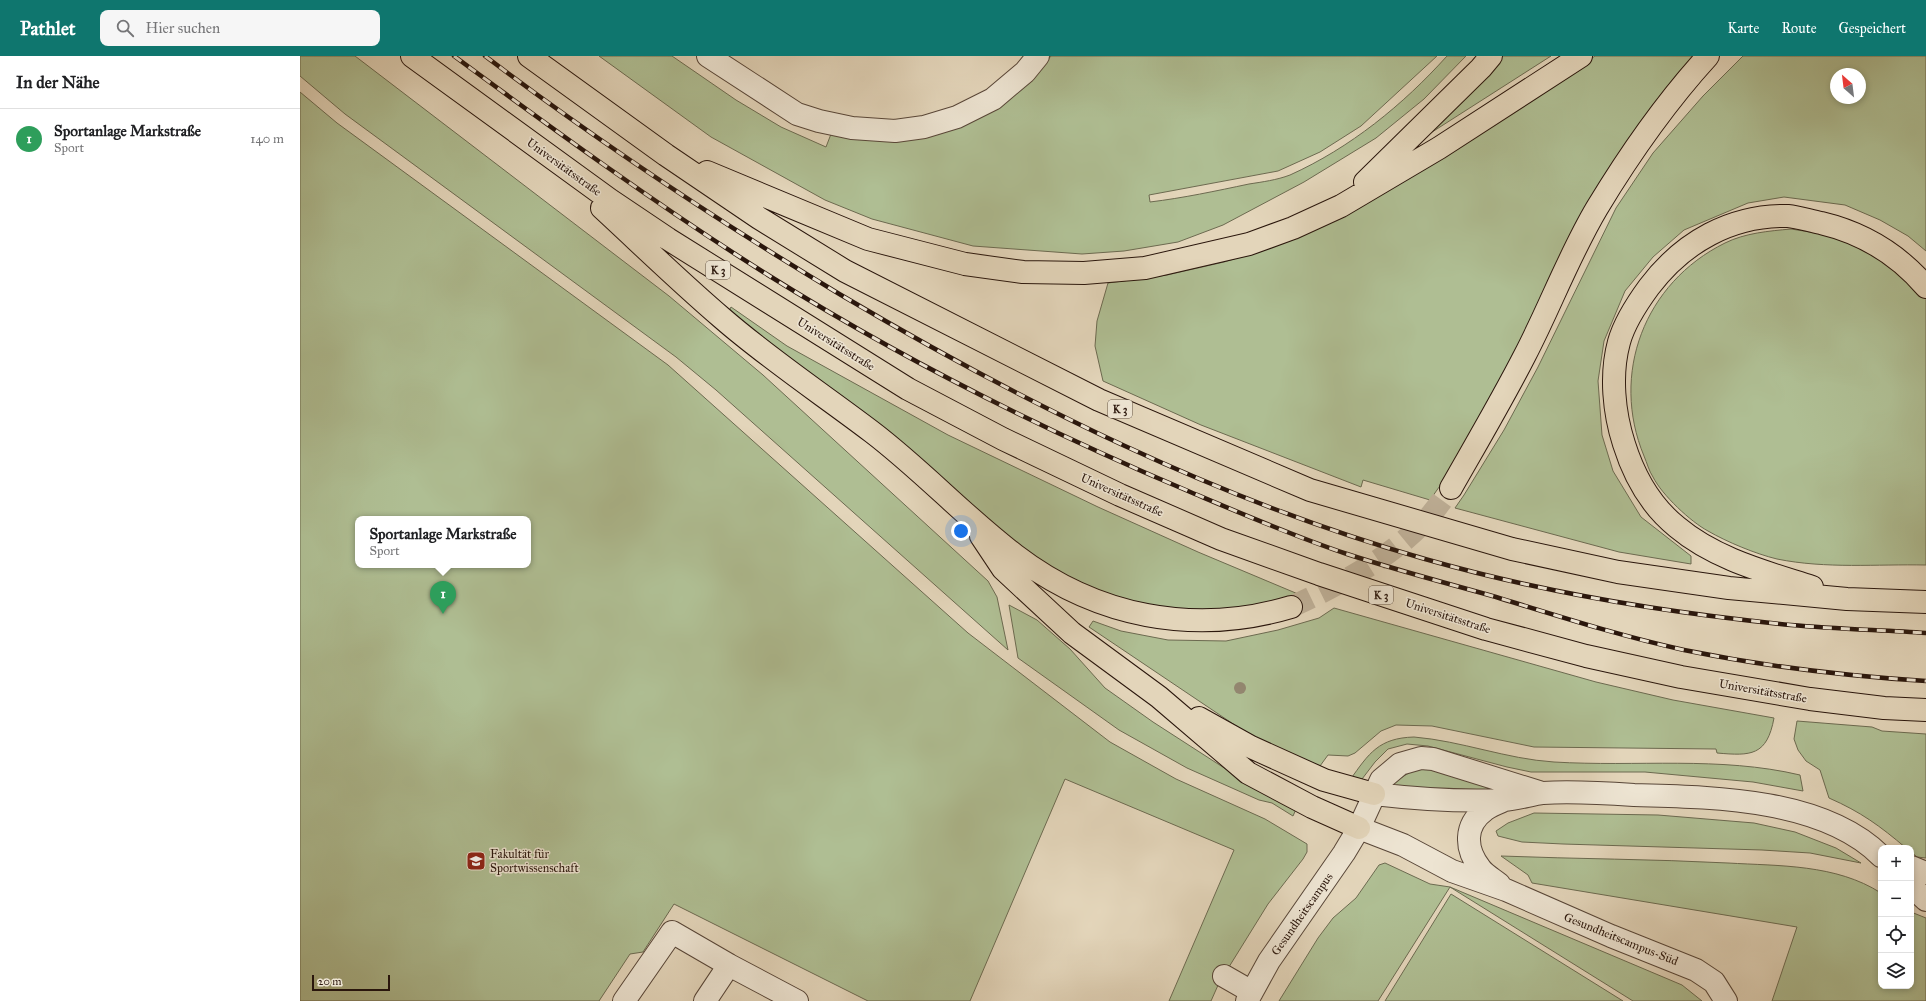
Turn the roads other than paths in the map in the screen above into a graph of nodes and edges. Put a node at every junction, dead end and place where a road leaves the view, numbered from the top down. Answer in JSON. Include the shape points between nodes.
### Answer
{"nodes":[{"id":1,"x":412,"y":56,"type":"edge"},
{"id":2,"x":529,"y":56,"type":"edge"},
{"id":3,"x":708,"y":56,"type":"edge"},
{"id":4,"x":1038,"y":56,"type":"edge"},
{"id":5,"x":1491,"y":56,"type":"edge"},
{"id":6,"x":1581,"y":56,"type":"edge"},
{"id":7,"x":1708,"y":56,"type":"edge"},
{"id":8,"x":533,"y":145,"type":"junction"},
{"id":9,"x":666,"y":155,"type":"junction"},
{"id":10,"x":1341,"y":206,"type":"junction"},
{"id":11,"x":1926,"y":287,"type":"edge"},
{"id":12,"x":1451,"y":488,"type":"tunnel mouth"},
{"id":13,"x":967,"y":515,"type":"junction"},
{"id":14,"x":1847,"y":599,"type":"junction"},
{"id":15,"x":1926,"y":602,"type":"edge"},
{"id":16,"x":1292,"y":607,"type":"tunnel mouth"},
{"id":17,"x":1159,"y":697,"type":"junction"},
{"id":18,"x":1926,"y":710,"type":"edge"},
{"id":19,"x":1544,"y":793,"type":"junction"},
{"id":20,"x":1374,"y":794,"type":"junction"},
{"id":21,"x":1506,"y":800,"type":"junction"},
{"id":22,"x":1359,"y":828,"type":"junction"},
{"id":23,"x":1878,"y":852,"type":"edge"},
{"id":24,"x":1914,"y":868,"type":"edge"},
{"id":25,"x":1926,"y":873,"type":"edge"},
{"id":26,"x":1914,"y":889,"type":"edge"},
{"id":27,"x":1506,"y":890,"type":"junction"},
{"id":28,"x":1926,"y":900,"type":"edge"},
{"id":29,"x":729,"y":965,"type":"junction"},
{"id":30,"x":1224,"y":976,"type":"dead end"},
{"id":31,"x":774,"y":996,"type":"edge"},
{"id":32,"x":1249,"y":996,"type":"edge"},
{"id":33,"x":624,"y":1001,"type":"edge"},
{"id":34,"x":706,"y":1001,"type":"edge"},
{"id":35,"x":797,"y":1001,"type":"edge"},
{"id":36,"x":1726,"y":1001,"type":"edge"}],
"edges":[{"from":1,"to":8,"type":"highway","name":"Universitätsstraße","number":"K 3"},
{"from":2,"to":9,"type":"highway","number":"K 3"},
{"from":3,"to":4,"type":"street","via":[[797,114],[852,128],[895,131],[924,127],[957,117],[993,99],[1025,72]]},
{"from":5,"to":10,"type":"highway"},
{"from":6,"to":10,"type":"highway","via":[[1439,148]]},
{"from":7,"to":12,"type":"highway","via":[[1686,80],[1641,141],[1597,209],[1525,354]]},
{"from":8,"to":13,"type":"highway","via":[[723,319],[873,433]]},
{"from":8,"to":18,"type":"highway","name":"Universitätsstraße","number":"K 3","via":[[668,239],[908,389],[1016,446],[1221,539],[1478,626],[1586,656],[1696,680],[1810,699]]},
{"from":9,"to":10,"type":"highway","via":[[868,239],[965,264],[1023,272],[1084,274],[1151,267],[1249,244],[1293,228]]},
{"from":9,"to":14,"type":"highway","number":"K 3","via":[[845,272],[1099,400],[1310,490],[1512,549],[1618,572],[1729,588]]},
{"from":11,"to":14,"type":"highway","via":[[1911,269],[1881,246],[1844,229],[1790,216],[1756,218],[1722,228],[1691,244],[1662,269],[1638,302],[1619,342],[1614,383],[1618,425],[1631,465],[1652,502],[1677,528],[1712,550],[1765,572]]},
{"from":13,"to":16,"type":"highway","via":[[1016,556],[1060,585],[1103,603],[1142,615],[1186,620],[1230,619],[1269,614]]},
{"from":13,"to":17,"type":"highway","via":[[1003,569],[1027,592],[1072,633]]},
{"from":14,"to":15,"type":"highway","number":"K 3"},
{"from":17,"to":20,"type":"highway","via":[[1251,747],[1304,772]]},
{"from":17,"to":22,"type":"highway","via":[[1248,773],[1312,807]]},
{"from":19,"to":20,"type":"street","name":"Gesundheitscampus","via":[[1448,763],[1421,758],[1400,764],[1392,770],[1381,780]]},
{"from":19,"to":21,"type":"street"},
{"from":19,"to":23,"type":"street","via":[[1683,796],[1758,804],[1800,812],[1828,822],[1851,833]]},
{"from":20,"to":21,"type":"street","via":[[1421,799]]},
{"from":20,"to":22,"type":"street","name":"Gesundheitscampus"},
{"from":21,"to":27,"type":"street","name":"Gesundheitscampus-Süd","via":[[1485,809],[1475,818],[1468,836],[1469,845],[1480,869]]},
{"from":22,"to":27,"type":"street","name":"Gesundheitscampus-Süd","via":[[1403,844],[1452,871]]},
{"from":22,"to":32,"type":"street","name":"Gesundheitscampus","via":[[1322,887],[1269,961]]},
{"from":24,"to":25,"type":"street"},
{"from":26,"to":28,"type":"street"},
{"from":27,"to":36,"type":"street","name":"Gesundheitscampus-Süd","via":[[1696,970],[1714,982]]},
{"from":29,"to":31,"type":"street"},
{"from":29,"to":33,"type":"street","via":[[672,932]]},
{"from":29,"to":34,"type":"street"},
{"from":30,"to":32,"type":"street"},
{"from":31,"to":35,"type":"street"}]}
